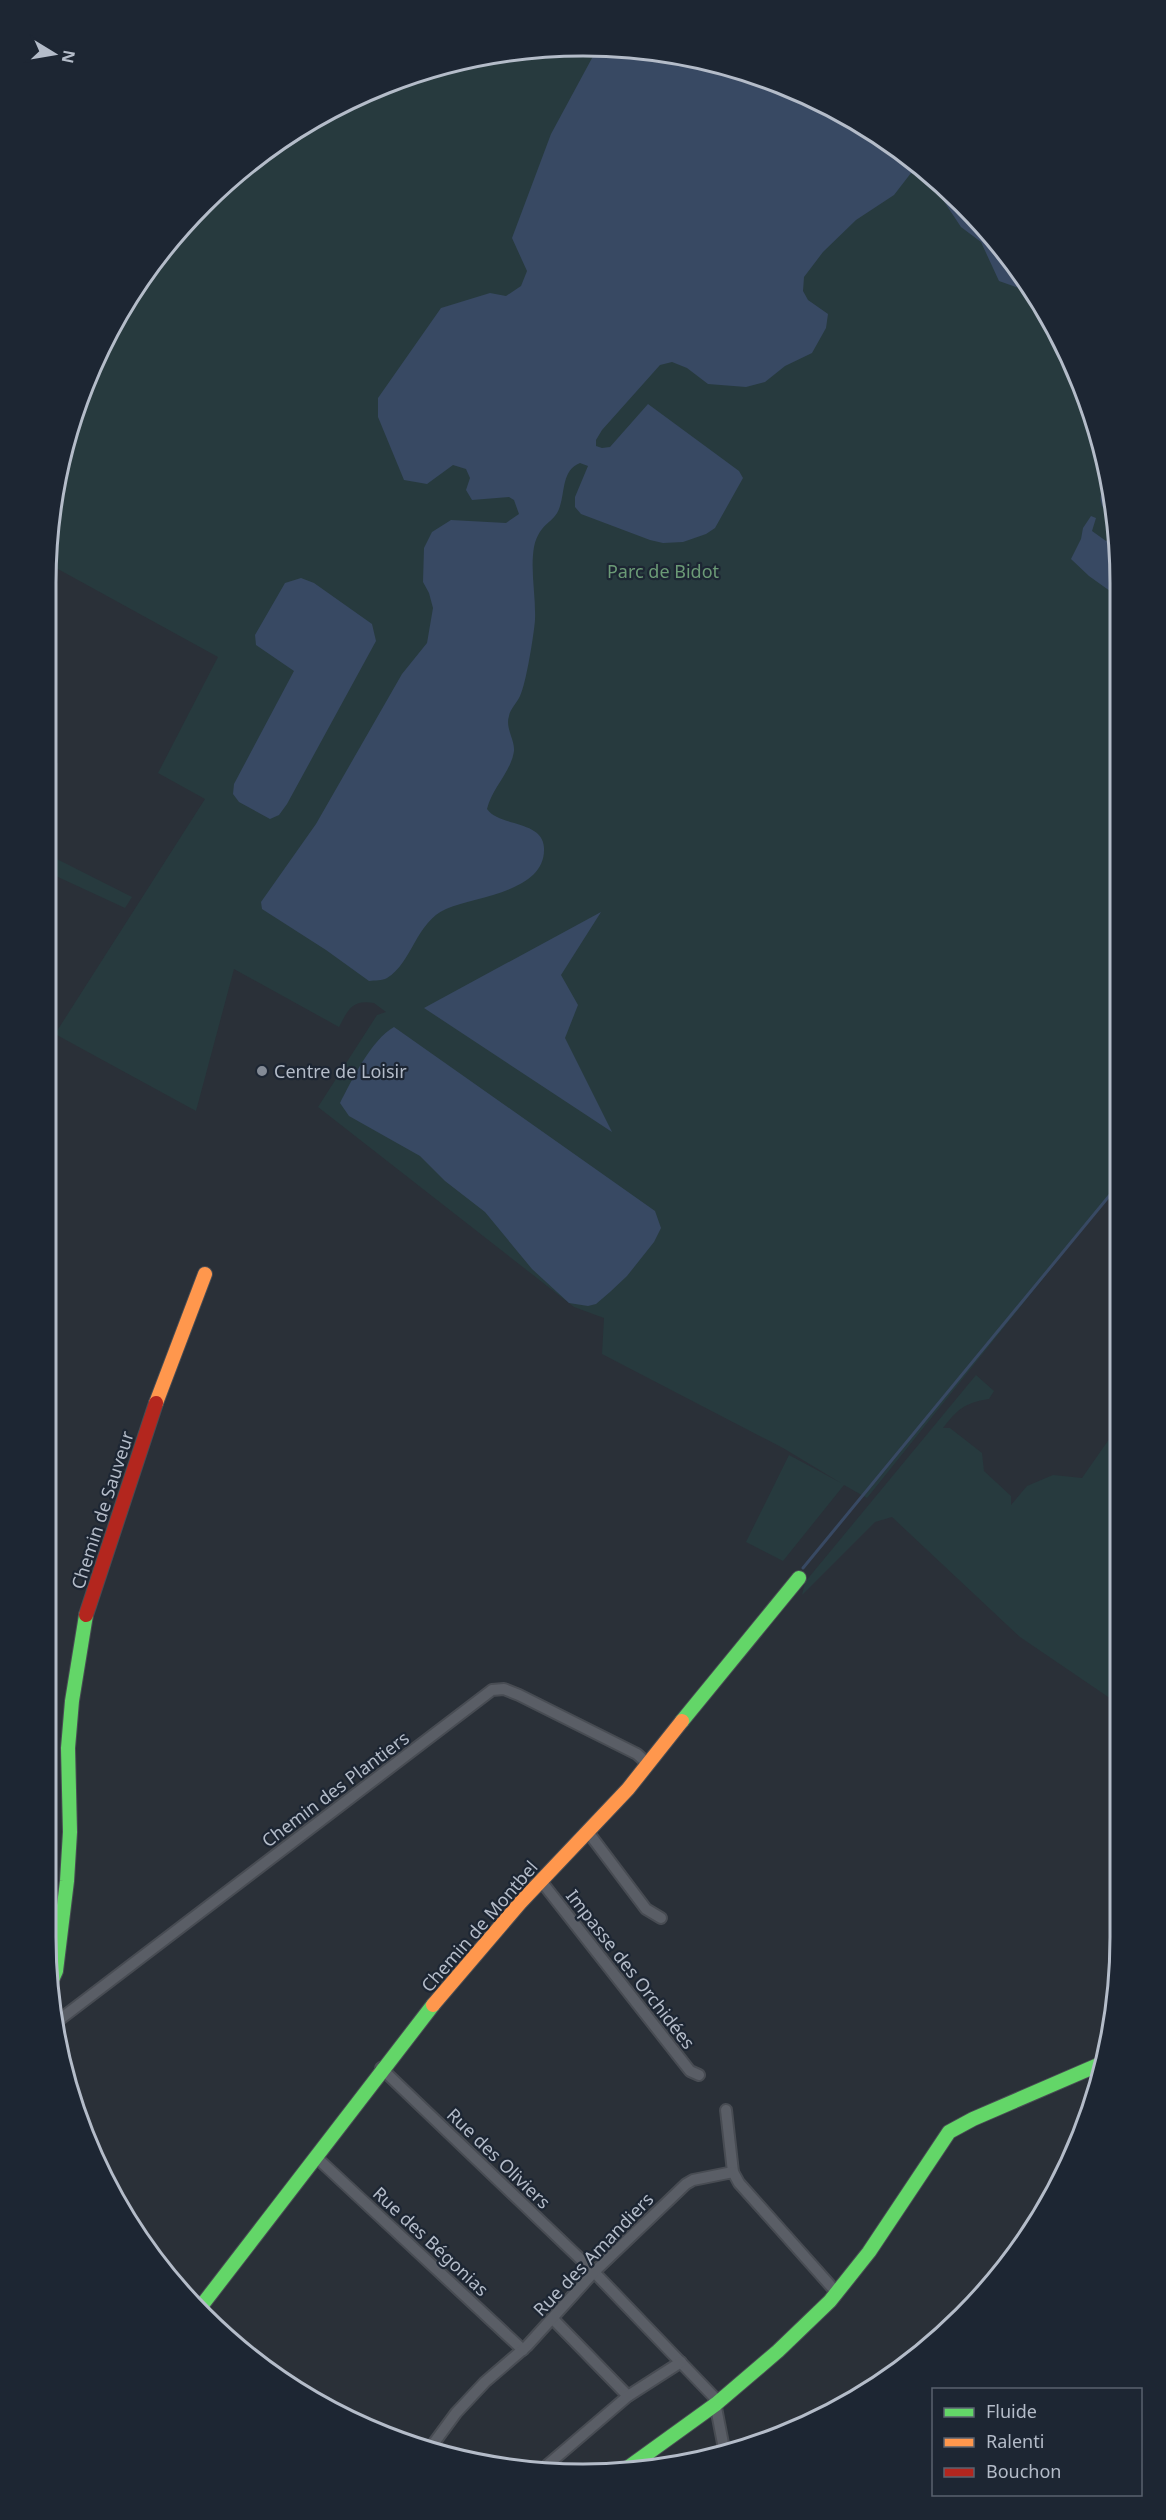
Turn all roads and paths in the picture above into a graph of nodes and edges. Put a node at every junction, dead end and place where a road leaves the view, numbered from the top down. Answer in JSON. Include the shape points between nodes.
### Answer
{"nodes":[{"id":1,"x":205,"y":1274,"type":"dead end"},
{"id":2,"x":799,"y":1578,"type":"dead end"},
{"id":3,"x":648,"y":1764,"type":"junction"},
{"id":4,"x":588,"y":1832,"type":"junction"},
{"id":5,"x":541,"y":1881,"type":"junction"},
{"id":6,"x":661,"y":1918,"type":"dead end"},
{"id":7,"x":57,"y":1965,"type":"edge"},
{"id":8,"x":62,"y":2018,"type":"edge"},
{"id":9,"x":1095,"y":2067,"type":"edge"},
{"id":10,"x":381,"y":2068,"type":"junction"},
{"id":11,"x":699,"y":2074,"type":"dead end"},
{"id":12,"x":726,"y":2110,"type":"dead end"},
{"id":13,"x":316,"y":2157,"type":"junction"},
{"id":14,"x":733,"y":2172,"type":"junction"},
{"id":15,"x":594,"y":2272,"type":"junction"},
{"id":16,"x":837,"y":2293,"type":"junction"},
{"id":17,"x":203,"y":2303,"type":"edge"},
{"id":18,"x":554,"y":2319,"type":"junction"},
{"id":19,"x":523,"y":2350,"type":"junction"},
{"id":20,"x":681,"y":2362,"type":"junction"},
{"id":21,"x":628,"y":2396,"type":"junction"},
{"id":22,"x":716,"y":2404,"type":"junction"},
{"id":23,"x":434,"y":2443,"type":"edge"},
{"id":24,"x":724,"y":2446,"type":"edge"},
{"id":25,"x":637,"y":2461,"type":"edge"},
{"id":26,"x":550,"y":2463,"type":"edge"}],
"edges":[{"from":1,"to":7,"type":"street","name":"Chemin de Sauveur","via":[[154,1409],[83,1626],[68,1748],[70,1832]]},
{"from":2,"to":3,"type":"street","name":"Chemin de Montbel"},
{"from":3,"to":4,"type":"street","name":"Chemin de Montbel"},
{"from":3,"to":8,"type":"street","name":"Chemin des Plantiers","via":[[638,1754],[519,1695],[504,1689],[492,1690]]},
{"from":4,"to":5,"type":"street","name":"Chemin de Montbel"},
{"from":4,"to":6,"type":"street","via":[[646,1909]]},
{"from":5,"to":10,"type":"street","name":"Chemin de Montbel"},
{"from":5,"to":11,"type":"street","name":"Impasse des Orchidées","via":[[690,2071]]},
{"from":9,"to":16,"type":"street","via":[[949,2132]]},
{"from":10,"to":13,"type":"street","name":"Chemin de Montbel"},
{"from":10,"to":15,"type":"street","name":"Rue des Oliviers"},
{"from":12,"to":14,"type":"street"},
{"from":13,"to":17,"type":"street","name":"Chemin de Montbel"},
{"from":13,"to":19,"type":"street","name":"Rue des Bégonias"},
{"from":14,"to":15,"type":"street","name":"Rue des Amandiers","via":[[687,2184]]},
{"from":14,"to":16,"type":"street"},
{"from":15,"to":18,"type":"street","name":"Rue des Amandiers"},
{"from":15,"to":20,"type":"street","name":"Rue des Oliviers"},
{"from":16,"to":22,"type":"street"},
{"from":18,"to":19,"type":"street","name":"Rue des Amandiers"},
{"from":18,"to":21,"type":"street"},
{"from":19,"to":23,"type":"street","name":"Rue des Amandiers","via":[[485,2382]]},
{"from":20,"to":21,"type":"street"},
{"from":20,"to":22,"type":"street","name":"Rue des Oliviers"},
{"from":21,"to":26,"type":"street"},
{"from":22,"to":24,"type":"street"},
{"from":22,"to":25,"type":"street"}]}
